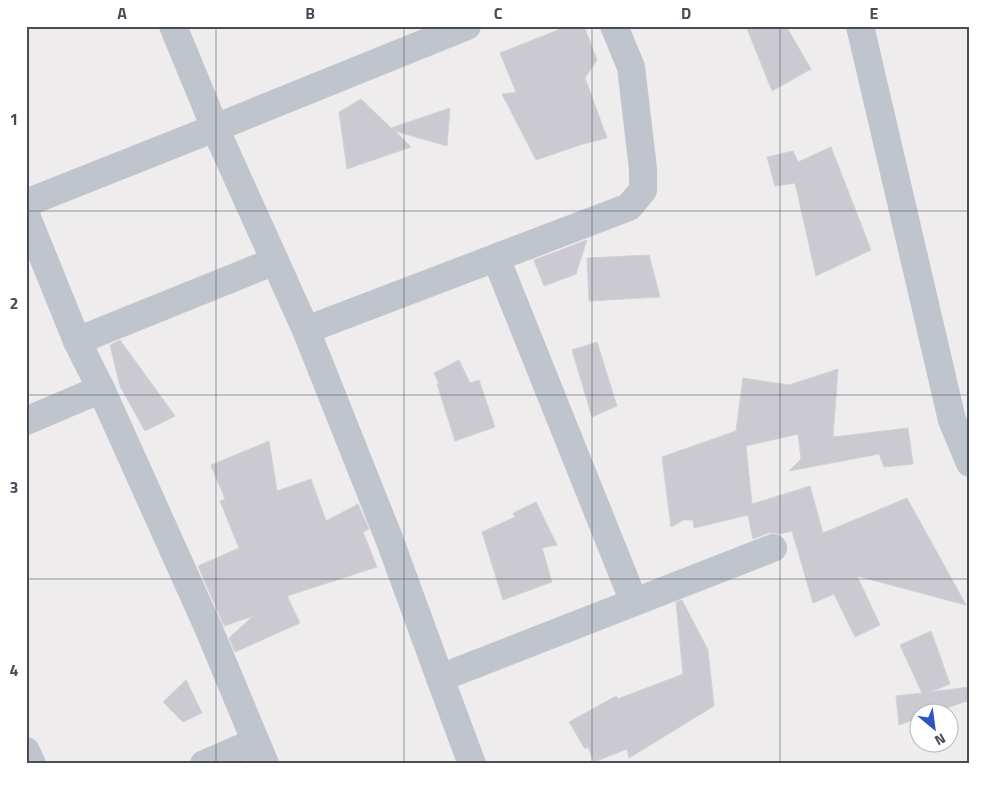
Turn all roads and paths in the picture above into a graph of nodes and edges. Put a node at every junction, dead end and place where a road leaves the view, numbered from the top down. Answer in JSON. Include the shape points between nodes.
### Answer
{"nodes":[{"id":1,"x":173,"y":26,"type":"edge"},
{"id":2,"x":467,"y":26,"type":"edge"},
{"id":3,"x":614,"y":26,"type":"edge"},
{"id":4,"x":860,"y":26,"type":"edge"},
{"id":5,"x":215,"y":128,"type":"junction"},
{"id":6,"x":26,"y":203,"type":"edge"},
{"id":7,"x":26,"y":215,"type":"edge"},
{"id":8,"x":496,"y":258,"type":"junction"},
{"id":9,"x":275,"y":261,"type":"junction"},
{"id":10,"x":306,"y":330,"type":"junction"},
{"id":11,"x":77,"y":341,"type":"junction"},
{"id":12,"x":101,"y":389,"type":"junction"},
{"id":13,"x":26,"y":421,"type":"edge"},
{"id":14,"x":970,"y":463,"type":"edge"},
{"id":15,"x":773,"y":548,"type":"dead end"},
{"id":16,"x":634,"y":602,"type":"junction"},
{"id":17,"x":440,"y":678,"type":"junction"},
{"id":18,"x":26,"y":751,"type":"edge"},
{"id":19,"x":260,"y":753,"type":"edge"},
{"id":20,"x":32,"y":764,"type":"edge"},
{"id":21,"x":204,"y":764,"type":"edge"},
{"id":22,"x":472,"y":764,"type":"edge"}],
"edges":[{"from":1,"to":5,"type":"street"},
{"from":2,"to":5,"type":"street"},
{"from":3,"to":8,"type":"street","via":[[631,67],[644,169],[643,190],[629,207]]},
{"from":4,"to":14,"type":"street","via":[[952,420]]},
{"from":5,"to":6,"type":"street"},
{"from":5,"to":9,"type":"street"},
{"from":7,"to":11,"type":"street"},
{"from":8,"to":10,"type":"street"},
{"from":8,"to":16,"type":"street"},
{"from":9,"to":10,"type":"street"},
{"from":9,"to":11,"type":"street"},
{"from":10,"to":17,"type":"street","via":[[390,541]]},
{"from":11,"to":12,"type":"street"},
{"from":12,"to":13,"type":"street"},
{"from":12,"to":19,"type":"street"},
{"from":15,"to":16,"type":"street"},
{"from":16,"to":17,"type":"street"},
{"from":17,"to":22,"type":"street"},
{"from":18,"to":20,"type":"street"},
{"from":19,"to":21,"type":"street"}]}
